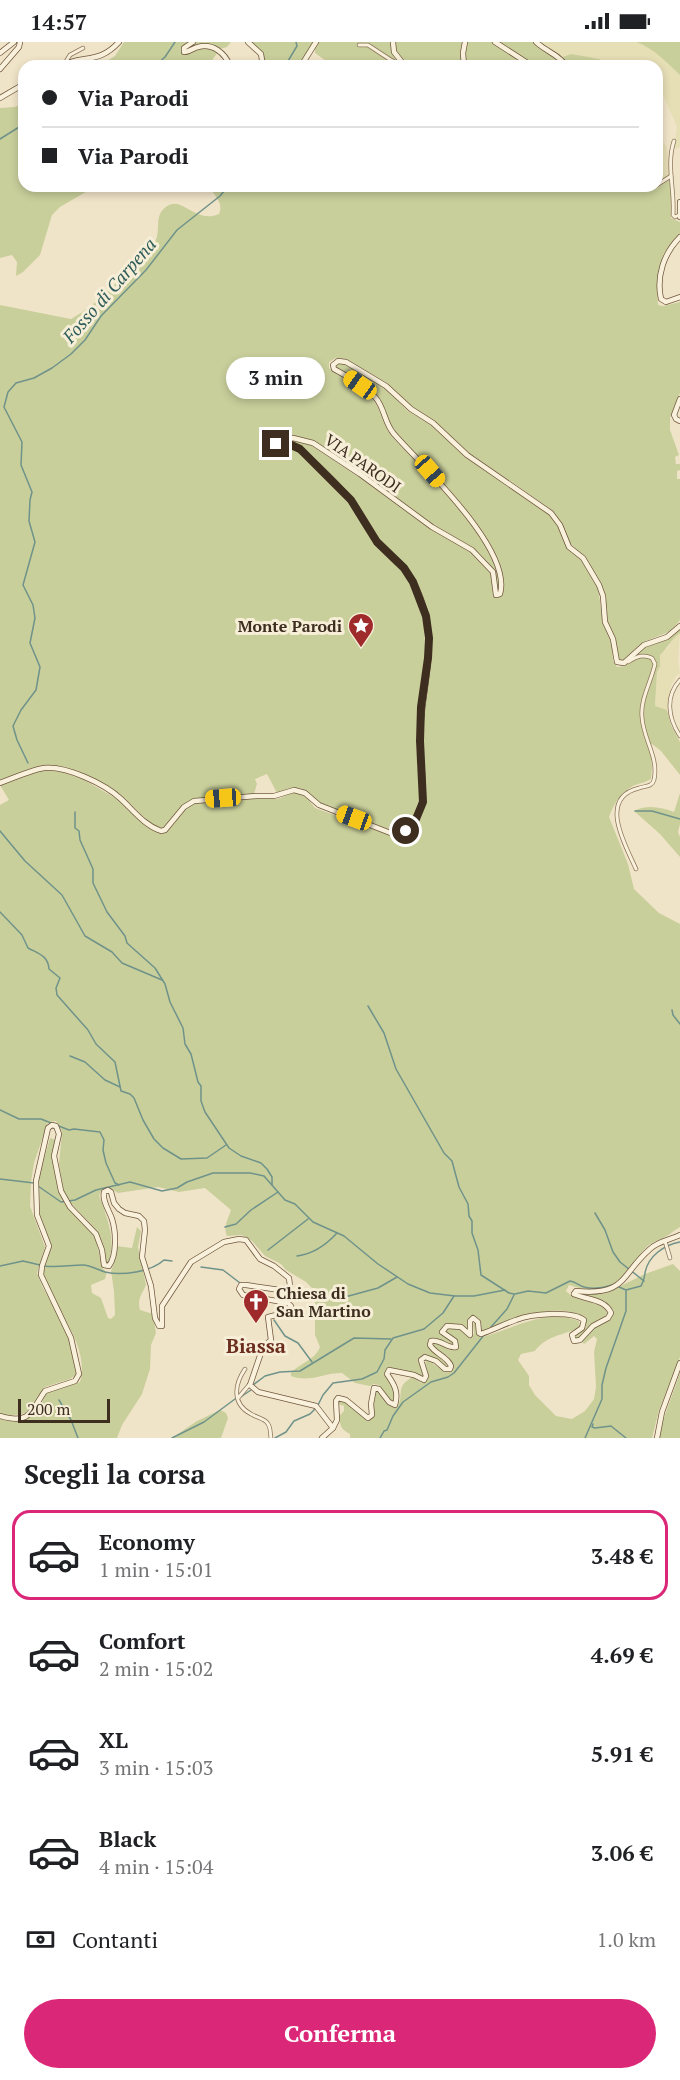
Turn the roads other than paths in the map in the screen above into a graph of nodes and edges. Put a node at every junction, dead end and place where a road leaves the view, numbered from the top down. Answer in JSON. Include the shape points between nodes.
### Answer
{"nodes":[{"id":1,"x":14,"y":42,"type":"edge"},
{"id":2,"x":21,"y":42,"type":"edge"},
{"id":3,"x":118,"y":42,"type":"edge"},
{"id":4,"x":193,"y":42,"type":"edge"},
{"id":5,"x":248,"y":42,"type":"edge"},
{"id":6,"x":316,"y":42,"type":"edge"},
{"id":7,"x":393,"y":42,"type":"edge"},
{"id":8,"x":465,"y":42,"type":"edge"},
{"id":9,"x":495,"y":42,"type":"edge"},
{"id":10,"x":536,"y":42,"type":"edge"},
{"id":11,"x":359,"y":45,"type":"dead end"},
{"id":12,"x":83,"y":48,"type":"dead end"},
{"id":13,"x":0,"y":53,"type":"edge"},
{"id":14,"x":66,"y":60,"type":"edge"},
{"id":15,"x":86,"y":60,"type":"edge"},
{"id":16,"x":227,"y":60,"type":"edge"},
{"id":17,"x":263,"y":60,"type":"edge"},
{"id":18,"x":305,"y":60,"type":"edge"},
{"id":19,"x":391,"y":60,"type":"edge"},
{"id":20,"x":400,"y":60,"type":"edge"},
{"id":21,"x":464,"y":60,"type":"edge"},
{"id":22,"x":523,"y":60,"type":"edge"},
{"id":23,"x":563,"y":60,"type":"edge"},
{"id":24,"x":0,"y":69,"type":"edge"},
{"id":25,"x":18,"y":88,"type":"edge"},
{"id":26,"x":0,"y":98,"type":"edge"},
{"id":27,"x":674,"y":141,"type":"dead end"},
{"id":28,"x":671,"y":176,"type":"junction"},
{"id":29,"x":663,"y":181,"type":"edge"},
{"id":30,"x":680,"y":202,"type":"edge"},
{"id":31,"x":680,"y":216,"type":"edge"},
{"id":32,"x":680,"y":237,"type":"edge"},
{"id":33,"x":680,"y":297,"type":"edge"},
{"id":34,"x":680,"y":399,"type":"edge"},
{"id":35,"x":680,"y":422,"type":"edge"},
{"id":36,"x":680,"y":626,"type":"edge"},
{"id":37,"x":624,"y":663,"type":"junction"},
{"id":38,"x":680,"y":680,"type":"edge"},
{"id":39,"x":680,"y":736,"type":"edge"},
{"id":40,"x":0,"y":783,"type":"edge"},
{"id":41,"x":636,"y":869,"type":"dead end"},
{"id":42,"x":680,"y":1235,"type":"edge"},
{"id":43,"x":666,"y":1245,"type":"junction"},
{"id":44,"x":670,"y":1258,"type":"dead end"},
{"id":45,"x":680,"y":1363,"type":"edge"},
{"id":46,"x":245,"y":1369,"type":"dead end"},
{"id":47,"x":250,"y":1383,"type":"junction"},
{"id":48,"x":237,"y":1398,"type":"junction"},
{"id":49,"x":0,"y":1416,"type":"edge"},
{"id":50,"x":333,"y":1428,"type":"junction"},
{"id":51,"x":271,"y":1438,"type":"edge"},
{"id":52,"x":322,"y":1438,"type":"edge"},
{"id":53,"x":657,"y":1438,"type":"edge"}],
"edges":[{"from":1,"to":13,"type":"street"},
{"from":2,"to":24,"type":"street"},
{"from":3,"to":15,"type":"street","via":[[110,51]]},
{"from":4,"to":16,"type":"street","via":[[184,52],[201,46],[213,48]]},
{"from":5,"to":17,"type":"street"},
{"from":6,"to":18,"type":"street"},
{"from":7,"to":20,"type":"street"},
{"from":8,"to":21,"type":"street"},
{"from":9,"to":22,"type":"street"},
{"from":10,"to":23,"type":"street"},
{"from":11,"to":19,"type":"street","via":[[368,45]]},
{"from":12,"to":14,"type":"street"},
{"from":25,"to":26,"type":"street"},
{"from":27,"to":28,"type":"street","via":[[669,154]]},
{"from":28,"to":29,"type":"street"},
{"from":28,"to":31,"type":"street","via":[[673,214]]},
{"from":30,"to":31,"type":"street"},
{"from":32,"to":33,"type":"street","via":[[664,261],[660,293],[666,302]]},
{"from":34,"to":35,"type":"street","via":[[674,415]]},
{"from":36,"to":37,"type":"street","via":[[667,637],[644,645]]},
{"from":37,"to":40,"type":"street","name":"VIA PARODI","via":[[616,661],[599,585],[584,558],[569,547],[551,513],[467,454],[386,386],[338,361],[334,369],[377,399],[392,432],[467,516],[488,548],[502,583],[500,594],[496,595],[493,572],[472,550],[432,527],[313,443],[293,438],[276,441],[278,446],[289,444],[300,449],[351,500],[377,542],[404,568],[423,606],[429,648],[421,707],[423,802],[416,819],[406,831],[393,834],[319,805],[305,793],[294,790],[274,796],[194,801],[160,831],[147,824],[119,796],[82,776],[43,768]]},
{"from":37,"to":41,"type":"street","via":[[645,656],[655,664],[641,715],[653,760],[654,781],[622,796],[617,814],[626,850]]},
{"from":38,"to":39,"type":"street","via":[[671,695],[670,711]]},
{"from":42,"to":43,"type":"street"},
{"from":43,"to":44,"type":"street"},
{"from":43,"to":50,"type":"street","via":[[649,1249],[616,1286],[600,1292],[575,1292],[604,1304],[611,1313],[578,1341],[572,1335],[582,1328],[584,1320],[564,1314],[520,1318],[482,1334],[473,1318],[471,1334],[454,1325],[445,1327],[443,1333],[455,1341],[456,1347],[435,1340],[430,1345],[449,1361],[450,1369],[423,1357],[424,1380],[389,1370],[387,1374],[397,1394],[395,1405],[374,1388],[372,1415],[368,1418],[338,1398],[337,1423]]},
{"from":45,"to":53,"type":"street"},
{"from":46,"to":48,"type":"street","via":[[237,1384]]},
{"from":47,"to":48,"type":"street"},
{"from":47,"to":49,"type":"street","via":[[262,1347],[271,1340],[268,1317],[289,1312],[291,1306],[243,1295],[240,1286],[284,1289],[290,1286],[289,1278],[260,1259],[246,1240],[224,1242],[189,1264],[162,1306],[162,1327],[159,1326],[142,1257],[144,1221],[122,1212],[111,1192],[104,1192],[113,1221],[114,1242],[112,1263],[105,1265],[96,1234],[63,1197],[54,1156],[59,1134],[52,1125],[48,1128],[36,1181],[39,1222],[49,1246],[41,1275],[71,1338],[79,1374],[75,1382],[45,1391],[29,1415],[12,1419]]},
{"from":47,"to":50,"type":"street","via":[[258,1392],[316,1406]]},
{"from":48,"to":51,"type":"street","via":[[243,1408],[267,1422]]},
{"from":50,"to":52,"type":"street"}]}
